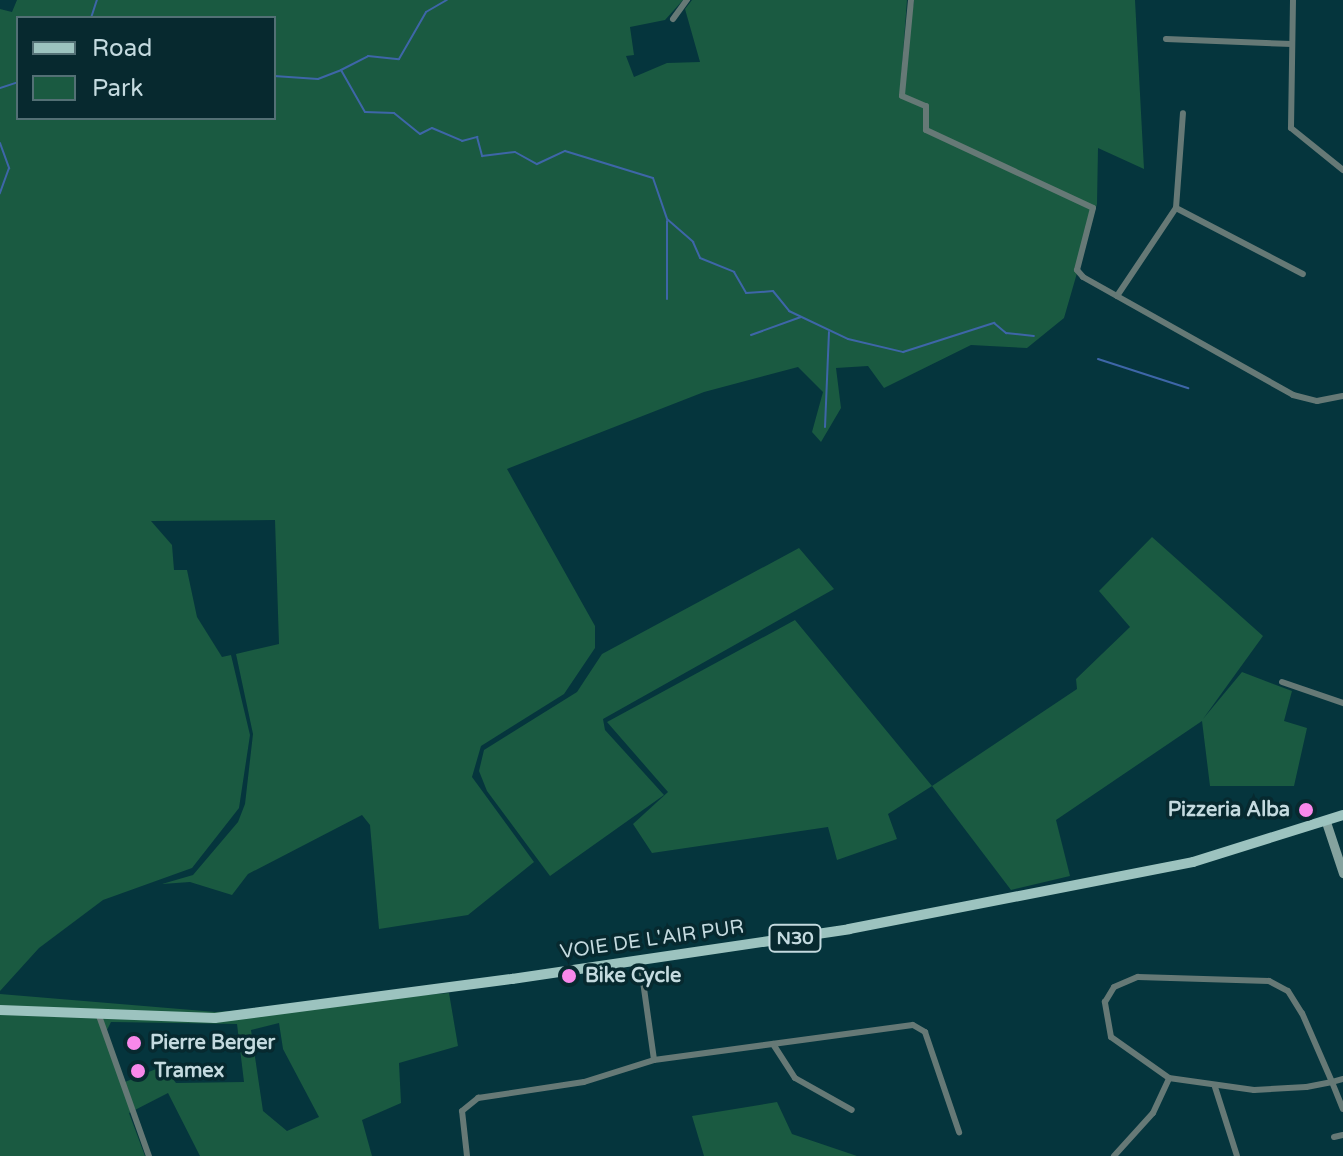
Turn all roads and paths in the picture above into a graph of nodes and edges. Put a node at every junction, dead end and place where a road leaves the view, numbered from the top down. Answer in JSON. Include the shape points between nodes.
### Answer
{"nodes":[{"id":1,"x":687,"y":0,"type":"edge"},
{"id":2,"x":911,"y":0,"type":"edge"},
{"id":3,"x":1293,"y":0,"type":"edge"},
{"id":4,"x":673,"y":19,"type":"dead end"},
{"id":5,"x":1166,"y":39,"type":"dead end"},
{"id":6,"x":1292,"y":44,"type":"junction"},
{"id":7,"x":1183,"y":113,"type":"dead end"},
{"id":8,"x":1343,"y":170,"type":"edge"},
{"id":9,"x":1176,"y":208,"type":"junction"},
{"id":10,"x":1303,"y":274,"type":"dead end"},
{"id":11,"x":1117,"y":296,"type":"junction"},
{"id":12,"x":1343,"y":396,"type":"edge"},
{"id":13,"x":1282,"y":682,"type":"dead end"},
{"id":14,"x":1343,"y":703,"type":"edge"},
{"id":15,"x":1343,"y":815,"type":"edge"},
{"id":16,"x":1326,"y":822,"type":"junction"},
{"id":17,"x":1343,"y":873,"type":"edge"},
{"id":18,"x":640,"y":960,"type":"junction"},
{"id":19,"x":0,"y":1010,"type":"edge"},
{"id":20,"x":98,"y":1013,"type":"junction"},
{"id":21,"x":773,"y":1044,"type":"junction"},
{"id":22,"x":654,"y":1060,"type":"junction"},
{"id":23,"x":1169,"y":1078,"type":"junction"},
{"id":24,"x":1343,"y":1079,"type":"edge"},
{"id":25,"x":1332,"y":1082,"type":"junction"},
{"id":26,"x":1215,"y":1087,"type":"junction"},
{"id":27,"x":1343,"y":1109,"type":"edge"},
{"id":28,"x":852,"y":1110,"type":"dead end"},
{"id":29,"x":959,"y":1132,"type":"dead end"},
{"id":30,"x":1343,"y":1135,"type":"edge"},
{"id":31,"x":1334,"y":1137,"type":"dead end"},
{"id":32,"x":149,"y":1156,"type":"edge"},
{"id":33,"x":467,"y":1156,"type":"edge"},
{"id":34,"x":1114,"y":1156,"type":"edge"},
{"id":35,"x":1237,"y":1156,"type":"edge"}],
"edges":[{"from":1,"to":4,"type":"street"},
{"from":2,"to":11,"type":"street","via":[[902,96],[926,106],[926,130],[1093,208],[1077,270]]},
{"from":3,"to":6,"type":"street"},
{"from":5,"to":6,"type":"street"},
{"from":6,"to":8,"type":"street","via":[[1291,128]]},
{"from":7,"to":9,"type":"street"},
{"from":9,"to":10,"type":"street"},
{"from":9,"to":11,"type":"street"},
{"from":11,"to":12,"type":"street","via":[[1293,395],[1317,401]]},
{"from":13,"to":14,"type":"street"},
{"from":15,"to":16,"type":"main road","name":"VOIE DE L'AIR PUR","number":"N30"},
{"from":16,"to":17,"type":"main road"},
{"from":16,"to":18,"type":"main road","name":"VOIE DE L'AIR PUR","number":"N30","via":[[1193,862],[849,929]]},
{"from":18,"to":20,"type":"main road","name":"VOIE DE L'AIR PUR","number":"N30","via":[[228,1017]]},
{"from":18,"to":22,"type":"street"},
{"from":19,"to":20,"type":"main road","number":"N30"},
{"from":20,"to":32,"type":"street"},
{"from":21,"to":22,"type":"street"},
{"from":21,"to":28,"type":"street","via":[[795,1078]]},
{"from":21,"to":29,"type":"street","via":[[922,1027]]},
{"from":22,"to":33,"type":"street","via":[[584,1082],[467,1103]]},
{"from":23,"to":25,"type":"street","via":[[1106,1029],[1105,1002],[1120,982],[1269,981],[1288,991],[1302,1013]]},
{"from":23,"to":26,"type":"street"},
{"from":23,"to":34,"type":"street","via":[[1153,1113]]},
{"from":24,"to":25,"type":"street"},
{"from":25,"to":26,"type":"street","via":[[1282,1090]]},
{"from":25,"to":27,"type":"street"},
{"from":26,"to":35,"type":"street"},
{"from":30,"to":31,"type":"street"}]}
